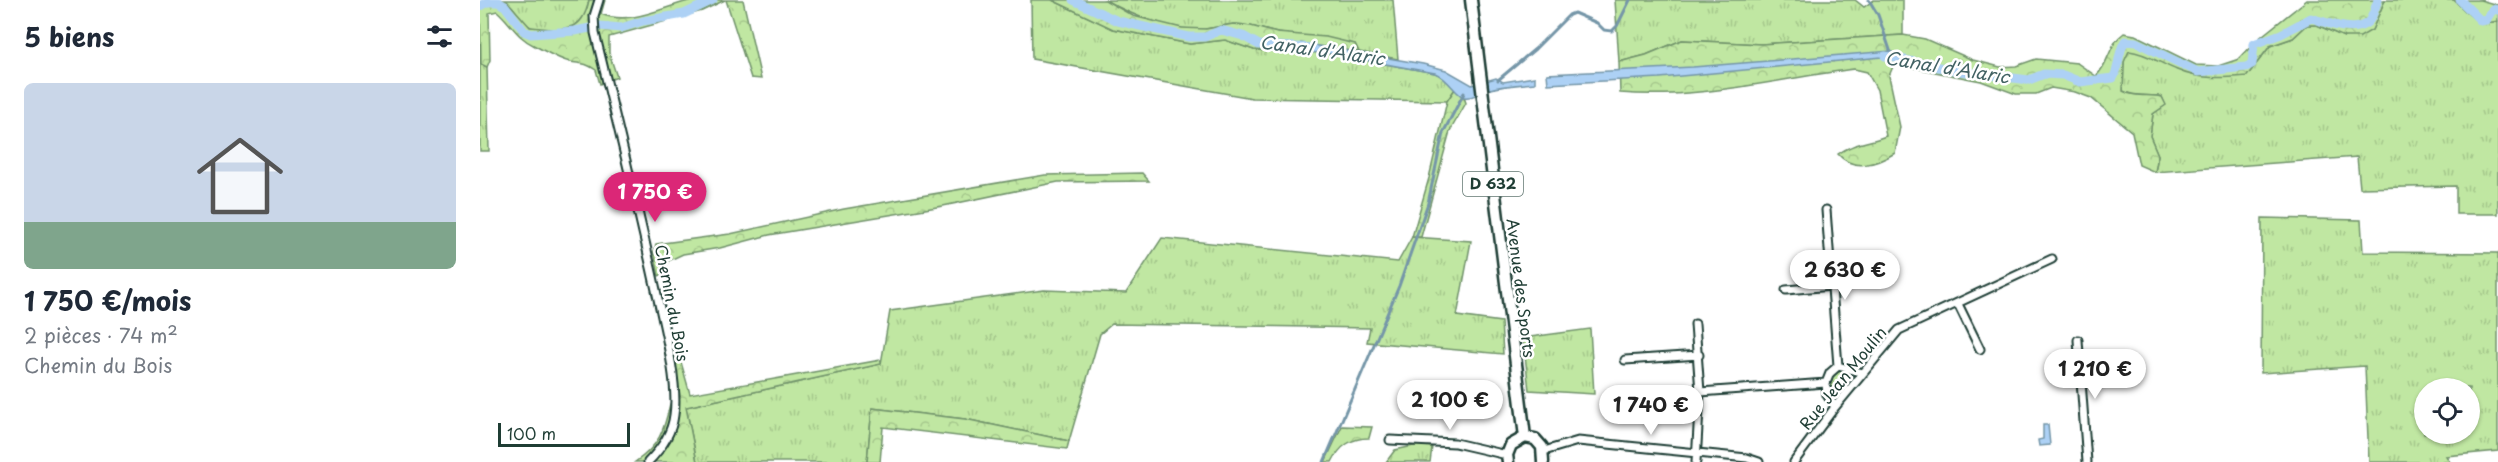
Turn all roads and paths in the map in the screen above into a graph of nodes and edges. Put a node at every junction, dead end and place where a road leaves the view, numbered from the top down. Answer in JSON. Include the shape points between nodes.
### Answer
{"nodes":[{"id":1,"x":599,"y":0,"type":"edge"},
{"id":2,"x":1471,"y":0,"type":"edge"},
{"id":3,"x":1826,"y":210,"type":"dead end"},
{"id":4,"x":2052,"y":259,"type":"dead end"},
{"id":5,"x":1832,"y":286,"type":"junction"},
{"id":6,"x":1786,"y":290,"type":"dead end"},
{"id":7,"x":1958,"y":304,"type":"junction"},
{"id":8,"x":1695,"y":324,"type":"dead end"},
{"id":9,"x":2079,"y":340,"type":"dead end"},
{"id":10,"x":1980,"y":350,"type":"dead end"},
{"id":11,"x":1699,"y":355,"type":"junction"},
{"id":12,"x":1625,"y":360,"type":"dead end"},
{"id":13,"x":1838,"y":366,"type":"junction"},
{"id":14,"x":1863,"y":373,"type":"junction"},
{"id":15,"x":1826,"y":383,"type":"junction"},
{"id":16,"x":1700,"y":392,"type":"junction"},
{"id":17,"x":1835,"y":407,"type":"junction"},
{"id":18,"x":1525,"y":437,"type":"junction"},
{"id":19,"x":1390,"y":440,"type":"dead end"},
{"id":20,"x":1695,"y":452,"type":"junction"},
{"id":21,"x":1544,"y":457,"type":"edge"},
{"id":22,"x":1508,"y":458,"type":"edge"},
{"id":23,"x":648,"y":462,"type":"edge"},
{"id":24,"x":1696,"y":462,"type":"edge"},
{"id":25,"x":1759,"y":462,"type":"edge"},
{"id":26,"x":1794,"y":462,"type":"edge"},
{"id":27,"x":2086,"y":462,"type":"edge"}],
"edges":[{"from":1,"to":23,"type":"street","name":"Chemin du Bois","via":[[596,33],[639,208],[675,391],[674,418],[665,441]]},
{"from":2,"to":18,"type":"main road","name":"Avenue des Sports","number":"D 632"},
{"from":3,"to":5,"type":"street"},
{"from":4,"to":7,"type":"street","name":"Rue Jean Moulin"},
{"from":5,"to":6,"type":"street"},
{"from":5,"to":13,"type":"street"},
{"from":7,"to":10,"type":"street"},
{"from":7,"to":14,"type":"street","name":"Rue Jean Moulin","via":[[1899,330]]},
{"from":8,"to":11,"type":"street"},
{"from":9,"to":27,"type":"street"},
{"from":11,"to":12,"type":"street"},
{"from":11,"to":16,"type":"street"},
{"from":13,"to":14,"type":"street"},
{"from":13,"to":15,"type":"street"},
{"from":14,"to":17,"type":"street","name":"Rue Jean Moulin"},
{"from":15,"to":16,"type":"street"},
{"from":15,"to":17,"type":"street","via":[[1827,396]]},
{"from":16,"to":20,"type":"street"},
{"from":17,"to":26,"type":"street","name":"Rue Jean Moulin"},
{"from":18,"to":21,"type":"main road","via":[[1535,439]]},
{"from":18,"to":22,"type":"main road","via":[[1511,445]]},
{"from":19,"to":22,"type":"street","via":[[1455,443]]},
{"from":20,"to":21,"type":"street","via":[[1578,441]]},
{"from":20,"to":24,"type":"street"},
{"from":20,"to":25,"type":"street"}]}
